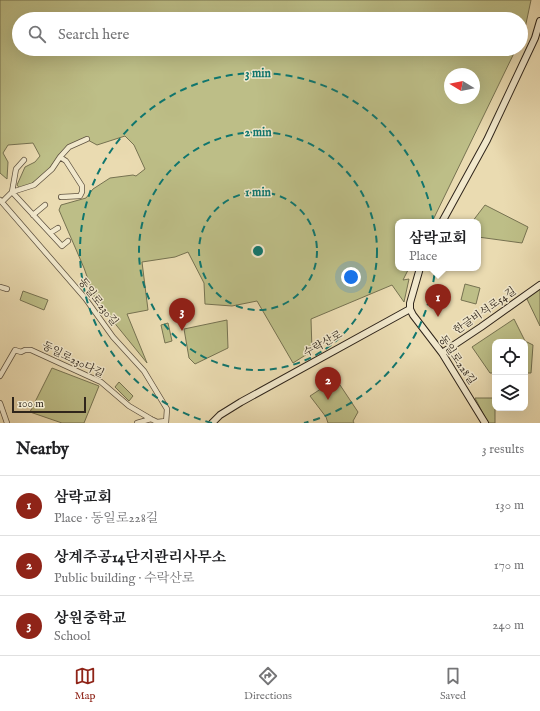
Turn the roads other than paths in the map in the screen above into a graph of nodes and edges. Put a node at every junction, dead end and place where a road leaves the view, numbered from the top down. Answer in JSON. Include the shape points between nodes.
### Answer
{"nodes":[{"id":1,"x":540,"y":21,"type":"edge"},
{"id":2,"x":528,"y":53,"type":"edge"},
{"id":3,"x":526,"y":56,"type":"edge"},
{"id":4,"x":87,"y":139,"type":"dead end"},
{"id":5,"x":60,"y":157,"type":"junction"},
{"id":6,"x":24,"y":160,"type":"dead end"},
{"id":7,"x":12,"y":192,"type":"junction"},
{"id":8,"x":61,"y":197,"type":"dead end"},
{"id":9,"x":1,"y":201,"type":"edge"},
{"id":10,"x":45,"y":205,"type":"dead end"},
{"id":11,"x":33,"y":215,"type":"junction"},
{"id":12,"x":444,"y":219,"type":"edge"},
{"id":13,"x":58,"y":228,"type":"dead end"},
{"id":14,"x":50,"y":233,"type":"junction"},
{"id":15,"x":68,"y":241,"type":"dead end"},
{"id":16,"x":419,"y":271,"type":"edge"},
{"id":17,"x":540,"y":285,"type":"edge"},
{"id":18,"x":0,"y":287,"type":"edge"},
{"id":19,"x":7,"y":289,"type":"dead end"},
{"id":20,"x":410,"y":309,"type":"junction"},
{"id":21,"x":442,"y":353,"type":"junction"},
{"id":22,"x":0,"y":376,"type":"edge"},
{"id":23,"x":0,"y":402,"type":"edge"},
{"id":24,"x":151,"y":420,"type":"junction"},
{"id":25,"x":166,"y":422,"type":"edge"},
{"id":26,"x":7,"y":423,"type":"edge"},
{"id":27,"x":137,"y":423,"type":"edge"},
{"id":28,"x":212,"y":423,"type":"edge"},
{"id":29,"x":485,"y":423,"type":"edge"}],
"edges":[{"from":1,"to":2,"type":"street"},
{"from":3,"to":12,"type":"street","via":[[486,140]]},
{"from":4,"to":5,"type":"street","via":[[69,147]]},
{"from":5,"to":7,"type":"street","via":[[52,169],[34,185]]},
{"from":5,"to":8,"type":"street","via":[[66,161],[82,186],[80,196]]},
{"from":6,"to":7,"type":"street","via":[[16,169]]},
{"from":7,"to":9,"type":"street"},
{"from":7,"to":11,"type":"street"},
{"from":9,"to":25,"type":"street","name":"동일로230길","via":[[144,370],[166,409]]},
{"from":10,"to":11,"type":"street"},
{"from":11,"to":14,"type":"street"},
{"from":13,"to":14,"type":"street"},
{"from":14,"to":15,"type":"street","via":[[62,246]]},
{"from":16,"to":20,"type":"street"},
{"from":17,"to":21,"type":"street","name":"한글비석로54길"},
{"from":18,"to":19,"type":"street"},
{"from":20,"to":21,"type":"street","name":"동일로228길"},
{"from":20,"to":28,"type":"street","name":"수락산로","via":[[241,402]]},
{"from":21,"to":29,"type":"street","name":"동일로228길"},
{"from":22,"to":24,"type":"street","name":"동일로230다길","via":[[15,350],[31,350],[101,382],[129,406]]},
{"from":23,"to":26,"type":"street"},
{"from":24,"to":25,"type":"street","name":"동일로230다길"},
{"from":24,"to":27,"type":"street"}]}
